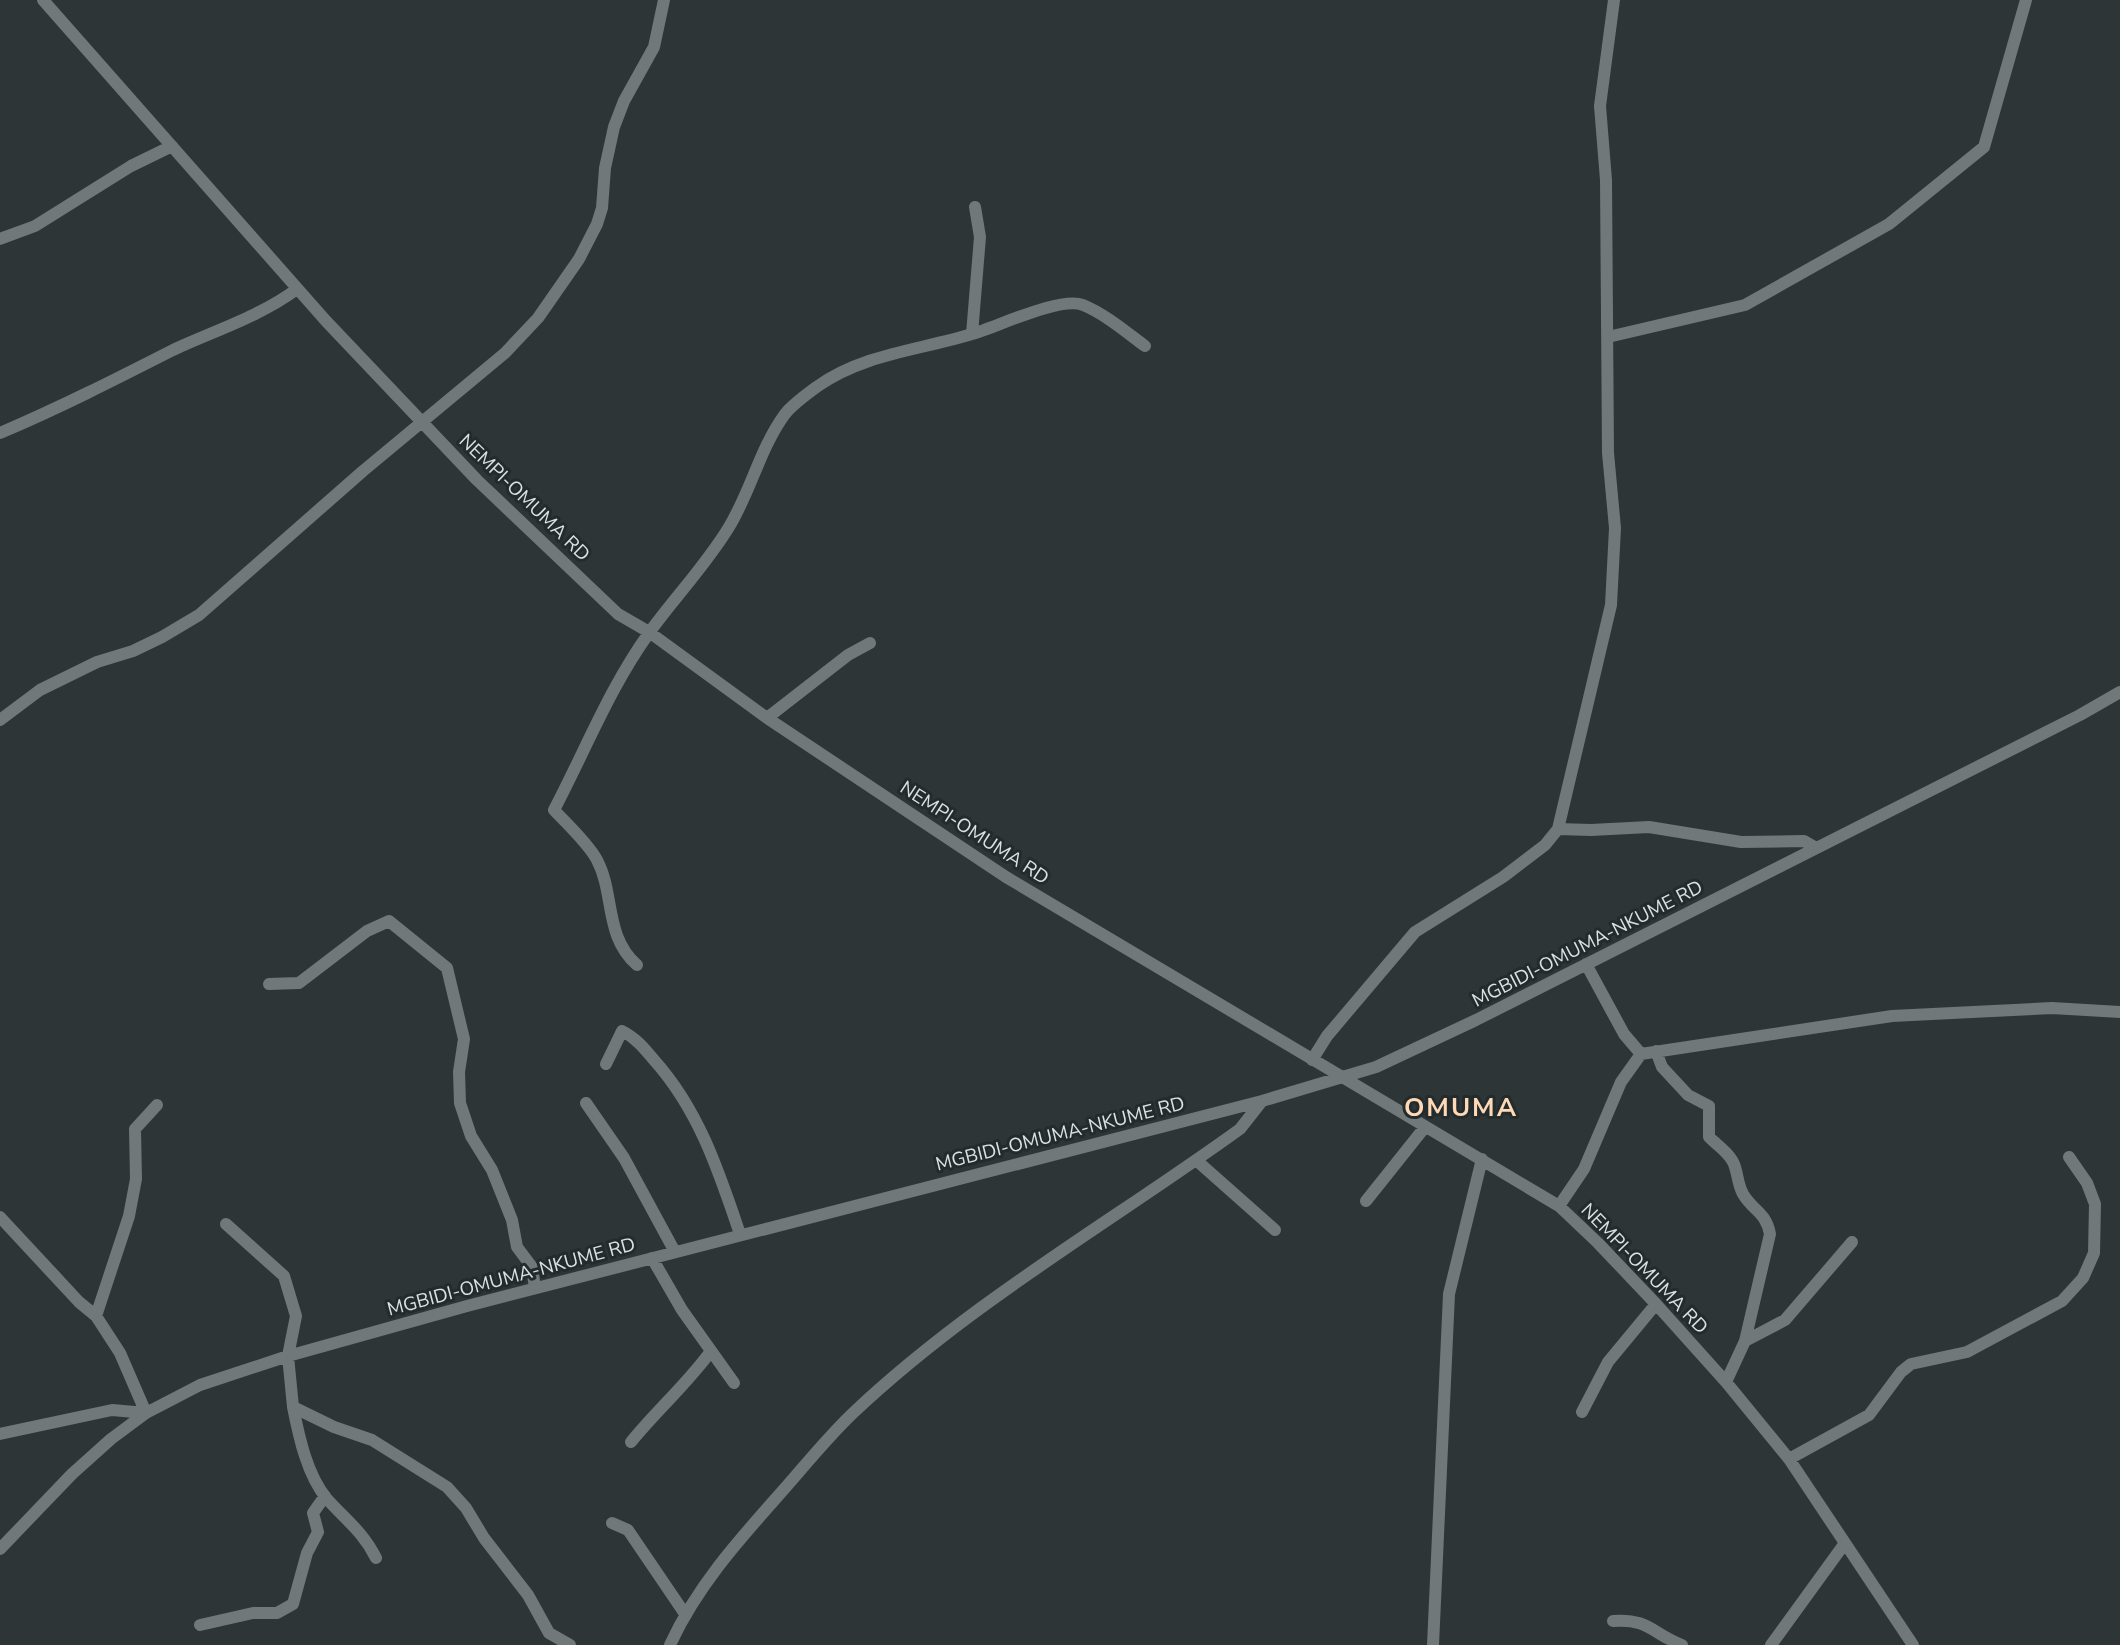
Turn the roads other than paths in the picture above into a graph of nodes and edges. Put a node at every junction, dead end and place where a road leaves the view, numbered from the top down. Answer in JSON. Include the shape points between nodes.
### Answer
{"nodes":[{"id":1,"x":43,"y":0,"type":"edge"},
{"id":2,"x":664,"y":0,"type":"edge"},
{"id":3,"x":1614,"y":0,"type":"edge"},
{"id":4,"x":2026,"y":0,"type":"edge"},
{"id":5,"x":172,"y":146,"type":"junction"},
{"id":6,"x":975,"y":207,"type":"dead end"},
{"id":7,"x":0,"y":239,"type":"edge"},
{"id":8,"x":297,"y":289,"type":"junction"},
{"id":9,"x":972,"y":334,"type":"junction"},
{"id":10,"x":1608,"y":337,"type":"junction"},
{"id":11,"x":1145,"y":346,"type":"dead end"},
{"id":12,"x":422,"y":422,"type":"junction"},
{"id":13,"x":0,"y":433,"type":"edge"},
{"id":14,"x":649,"y":632,"type":"junction"},
{"id":15,"x":870,"y":643,"type":"dead end"},
{"id":16,"x":2120,"y":692,"type":"edge"},
{"id":17,"x":767,"y":718,"type":"junction"},
{"id":18,"x":0,"y":720,"type":"edge"},
{"id":19,"x":1558,"y":829,"type":"junction"},
{"id":20,"x":1816,"y":848,"type":"junction"},
{"id":21,"x":1586,"y":964,"type":"junction"},
{"id":22,"x":638,"y":965,"type":"dead end"},
{"id":23,"x":269,"y":984,"type":"dead end"},
{"id":24,"x":2120,"y":1012,"type":"edge"},
{"id":25,"x":1656,"y":1051,"type":"junction"},
{"id":26,"x":1641,"y":1054,"type":"junction"},
{"id":27,"x":1312,"y":1060,"type":"junction"},
{"id":28,"x":606,"y":1064,"type":"dead end"},
{"id":29,"x":1343,"y":1077,"type":"junction"},
{"id":30,"x":1262,"y":1101,"type":"junction"},
{"id":31,"x":586,"y":1103,"type":"dead end"},
{"id":32,"x":157,"y":1105,"type":"dead end"},
{"id":33,"x":1425,"y":1127,"type":"junction"},
{"id":34,"x":2069,"y":1157,"type":"dead end"},
{"id":35,"x":1482,"y":1159,"type":"junction"},
{"id":36,"x":1196,"y":1160,"type":"junction"},
{"id":37,"x":1366,"y":1201,"type":"dead end"},
{"id":38,"x":1559,"y":1206,"type":"junction"},
{"id":39,"x":0,"y":1217,"type":"edge"},
{"id":40,"x":226,"y":1224,"type":"dead end"},
{"id":41,"x":1275,"y":1230,"type":"dead end"},
{"id":42,"x":740,"y":1234,"type":"junction"},
{"id":43,"x":1852,"y":1242,"type":"dead end"},
{"id":44,"x":675,"y":1252,"type":"junction"},
{"id":45,"x":652,"y":1258,"type":"junction"},
{"id":46,"x":536,"y":1288,"type":"junction"},
{"id":47,"x":1656,"y":1304,"type":"junction"},
{"id":48,"x":96,"y":1316,"type":"junction"},
{"id":49,"x":1745,"y":1341,"type":"junction"},
{"id":50,"x":711,"y":1351,"type":"junction"},
{"id":51,"x":288,"y":1356,"type":"junction"},
{"id":52,"x":1726,"y":1382,"type":"junction"},
{"id":53,"x":734,"y":1383,"type":"dead end"},
{"id":54,"x":293,"y":1407,"type":"junction"},
{"id":55,"x":1582,"y":1412,"type":"dead end"},
{"id":56,"x":146,"y":1413,"type":"junction"},
{"id":57,"x":0,"y":1434,"type":"edge"},
{"id":58,"x":631,"y":1442,"type":"dead end"},
{"id":59,"x":1788,"y":1459,"type":"junction"},
{"id":60,"x":325,"y":1496,"type":"junction"},
{"id":61,"x":612,"y":1523,"type":"dead end"},
{"id":62,"x":1845,"y":1543,"type":"junction"},
{"id":63,"x":0,"y":1549,"type":"edge"},
{"id":64,"x":376,"y":1558,"type":"dead end"},
{"id":65,"x":685,"y":1614,"type":"junction"},
{"id":66,"x":1613,"y":1621,"type":"dead end"},
{"id":67,"x":200,"y":1625,"type":"dead end"},
{"id":68,"x":570,"y":1645,"type":"edge"},
{"id":69,"x":670,"y":1645,"type":"edge"},
{"id":70,"x":1433,"y":1645,"type":"edge"},
{"id":71,"x":1682,"y":1645,"type":"edge"},
{"id":72,"x":1771,"y":1645,"type":"edge"},
{"id":73,"x":1913,"y":1645,"type":"edge"}],
"edges":[{"from":1,"to":5,"type":"street","name":"NEMPI-OMUMA RD"},
{"from":2,"to":12,"type":"street","via":[[654,47],[618,114],[605,168],[602,208],[579,259],[538,318],[505,353]]},
{"from":3,"to":10,"type":"street","via":[[1600,106]]},
{"from":4,"to":10,"type":"street","via":[[1984,146],[1889,224],[1745,305]]},
{"from":5,"to":7,"type":"street","via":[[35,226]]},
{"from":5,"to":8,"type":"street","name":"NEMPI-OMUMA RD"},
{"from":6,"to":9,"type":"street","via":[[980,237]]},
{"from":8,"to":12,"type":"street","name":"NEMPI-OMUMA RD"},
{"from":8,"to":13,"type":"street","via":[[274,306]]},
{"from":9,"to":11,"type":"street","via":[[1046,307],[1082,304]]},
{"from":9,"to":14,"type":"street","via":[[869,359],[818,386],[787,412],[723,538]]},
{"from":10,"to":19,"type":"street","via":[[1608,453],[1615,528],[1611,606]]},
{"from":12,"to":14,"type":"street","name":"NEMPI-OMUMA RD","via":[[618,614]]},
{"from":12,"to":18,"type":"street","via":[[200,615],[133,651],[97,662],[40,690]]},
{"from":14,"to":17,"type":"street","name":"NEMPI-OMUMA RD"},
{"from":14,"to":22,"type":"street","via":[[622,674],[554,810],[597,859],[625,955]]},
{"from":15,"to":17,"type":"street","via":[[848,654]]},
{"from":16,"to":20,"type":"street","name":"MGBIDI-OMUMA-NKUME RD"},
{"from":17,"to":27,"type":"street","name":"NEMPI-OMUMA RD","via":[[1006,877]]},
{"from":19,"to":20,"type":"street","via":[[1649,827],[1741,842],[1804,841]]},
{"from":19,"to":27,"type":"street","via":[[1545,845],[1503,877],[1415,932]]},
{"from":20,"to":21,"type":"street","name":"MGBIDI-OMUMA-NKUME RD"},
{"from":21,"to":26,"type":"street","via":[[1624,1034]]},
{"from":21,"to":29,"type":"street","name":"MGBIDI-OMUMA-NKUME RD","via":[[1420,1047]]},
{"from":23,"to":46,"type":"street","via":[[299,983],[367,931],[389,921],[447,968],[464,1039],[460,1103],[512,1220],[517,1247],[532,1267]]},
{"from":24,"to":25,"type":"street","via":[[2052,1008],[1892,1016]]},
{"from":25,"to":26,"type":"street"},
{"from":25,"to":49,"type":"street","via":[[1662,1067],[1688,1095],[1709,1105],[1709,1137],[1735,1164],[1741,1191],[1768,1222],[1770,1234]]},
{"from":26,"to":38,"type":"street","via":[[1622,1083],[1584,1169]]},
{"from":27,"to":29,"type":"street","name":"NEMPI-OMUMA RD"},
{"from":28,"to":42,"type":"street","via":[[622,1031],[635,1037],[672,1080],[704,1134]]},
{"from":29,"to":30,"type":"street","name":"MGBIDI-OMUMA-NKUME RD"},
{"from":29,"to":33,"type":"street","name":"NEMPI-OMUMA RD"},
{"from":30,"to":36,"type":"street","via":[[1240,1129]]},
{"from":30,"to":42,"type":"street","name":"MGBIDI-OMUMA-NKUME RD"},
{"from":31,"to":44,"type":"street","via":[[624,1158]]},
{"from":32,"to":48,"type":"street","via":[[135,1129],[136,1180],[129,1216]]},
{"from":33,"to":35,"type":"street","name":"NEMPI-OMUMA RD"},
{"from":33,"to":37,"type":"street"},
{"from":34,"to":59,"type":"street","via":[[2095,1204],[2094,1253],[2083,1278],[2062,1301],[1967,1352],[1911,1364],[1869,1415]]},
{"from":35,"to":38,"type":"street","name":"NEMPI-OMUMA RD"},
{"from":35,"to":70,"type":"street","via":[[1449,1294]]},
{"from":36,"to":41,"type":"street"},
{"from":36,"to":65,"type":"street","via":[[986,1303],[909,1363],[814,1452],[740,1537]]},
{"from":38,"to":47,"type":"street","name":"NEMPI-OMUMA RD"},
{"from":39,"to":48,"type":"street"},
{"from":40,"to":51,"type":"street","via":[[284,1276],[296,1316]]},
{"from":42,"to":44,"type":"street","name":"MGBIDI-OMUMA-NKUME RD"},
{"from":43,"to":49,"type":"street","via":[[1785,1320]]},
{"from":44,"to":45,"type":"street","name":"MGBIDI-OMUMA-NKUME RD"},
{"from":45,"to":46,"type":"street","name":"MGBIDI-OMUMA-NKUME RD"},
{"from":45,"to":50,"type":"street"},
{"from":46,"to":51,"type":"street","name":"MGBIDI-OMUMA-NKUME RD"},
{"from":47,"to":52,"type":"street","name":"NEMPI-OMUMA RD"},
{"from":47,"to":55,"type":"street","via":[[1608,1362]]},
{"from":48,"to":56,"type":"street","via":[[120,1353]]},
{"from":49,"to":52,"type":"street"},
{"from":50,"to":53,"type":"street"},
{"from":50,"to":58,"type":"street"},
{"from":51,"to":54,"type":"street"},
{"from":51,"to":56,"type":"street","name":"MGBIDI-OMUMA-NKUME RD","via":[[200,1385]]},
{"from":52,"to":59,"type":"street","name":"NEMPI-OMUMA RD"},
{"from":54,"to":60,"type":"street","via":[[301,1449]]},
{"from":54,"to":68,"type":"street","via":[[372,1440],[447,1488],[528,1595],[549,1633]]},
{"from":56,"to":57,"type":"street","via":[[112,1410]]},
{"from":56,"to":63,"type":"street","name":"MGBIDI-OMUMA-NKUME RD","via":[[72,1474]]},
{"from":59,"to":62,"type":"street","name":"NEMPI-OMUMA RD"},
{"from":60,"to":64,"type":"street","via":[[366,1538]]},
{"from":60,"to":67,"type":"street","via":[[313,1513],[318,1532],[307,1553],[293,1604],[277,1613]]},
{"from":61,"to":65,"type":"street","via":[[628,1530]]},
{"from":62,"to":72,"type":"street"},
{"from":62,"to":73,"type":"street","name":"NEMPI-OMUMA RD"},
{"from":65,"to":69,"type":"street"},
{"from":66,"to":71,"type":"street","via":[[1644,1623]]}]}
